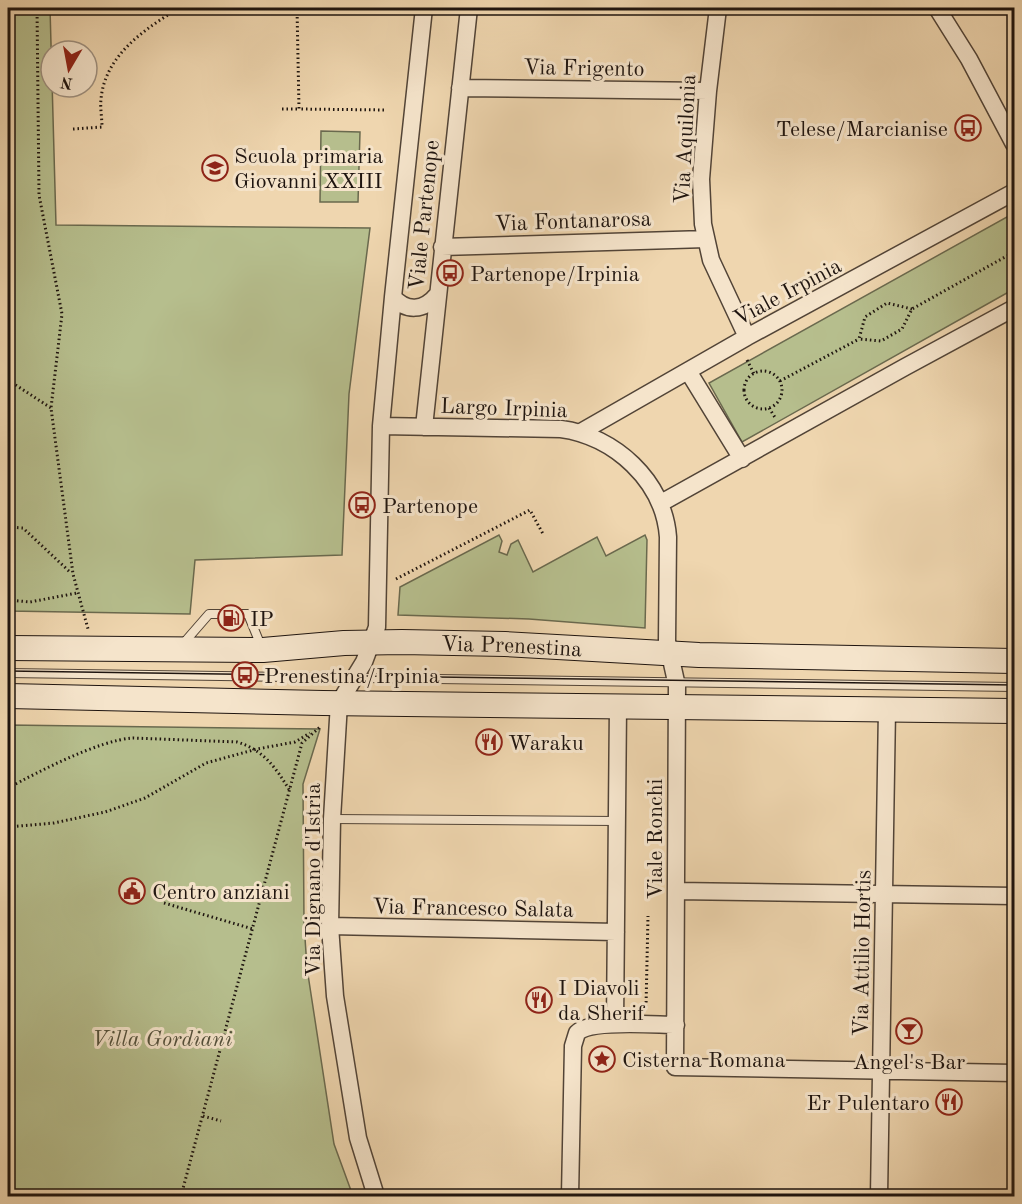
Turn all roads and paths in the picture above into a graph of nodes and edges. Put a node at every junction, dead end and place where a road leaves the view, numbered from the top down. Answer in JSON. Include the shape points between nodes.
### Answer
{"nodes":[{"id":1,"x":37,"y":8,"type":"edge"},
{"id":2,"x":179,"y":8,"type":"edge"},
{"id":3,"x":297,"y":8,"type":"edge"},
{"id":4,"x":424,"y":8,"type":"edge"},
{"id":5,"x":469,"y":8,"type":"edge"},
{"id":6,"x":718,"y":8,"type":"edge"},
{"id":7,"x":938,"y":8,"type":"edge"},
{"id":8,"x":460,"y":88,"type":"junction"},
{"id":9,"x":708,"y":91,"type":"junction"},
{"id":10,"x":282,"y":109,"type":"dead end"},
{"id":11,"x":298,"y":109,"type":"junction"},
{"id":12,"x":386,"y":110,"type":"dead end"},
{"id":13,"x":73,"y":129,"type":"dead end"},
{"id":14,"x":1014,"y":144,"type":"edge"},
{"id":15,"x":1014,"y":192,"type":"edge"},
{"id":16,"x":706,"y":239,"type":"junction"},
{"id":17,"x":442,"y":247,"type":"junction"},
{"id":18,"x":1014,"y":252,"type":"edge"},
{"id":19,"x":437,"y":296,"type":"junction"},
{"id":20,"x":393,"y":297,"type":"junction"},
{"id":21,"x":1014,"y":308,"type":"edge"},
{"id":22,"x":912,"y":309,"type":"junction"},
{"id":23,"x":747,"y":337,"type":"junction"},
{"id":24,"x":859,"y":339,"type":"junction"},
{"id":25,"x":747,"y":360,"type":"dead end"},
{"id":26,"x":688,"y":371,"type":"junction"},
{"id":27,"x":754,"y":374,"type":"junction"},
{"id":28,"x":8,"y":380,"type":"edge"},
{"id":29,"x":780,"y":381,"type":"junction"},
{"id":30,"x":51,"y":408,"type":"junction"},
{"id":31,"x":769,"y":408,"type":"junction"},
{"id":32,"x":779,"y":423,"type":"dead end"},
{"id":33,"x":381,"y":426,"type":"junction"},
{"id":34,"x":424,"y":427,"type":"junction"},
{"id":35,"x":581,"y":432,"type":"junction"},
{"id":36,"x":742,"y":459,"type":"junction"},
{"id":37,"x":660,"y":504,"type":"junction"},
{"id":38,"x":8,"y":527,"type":"edge"},
{"id":39,"x":543,"y":534,"type":"dead end"},
{"id":40,"x":73,"y":574,"type":"junction"},
{"id":41,"x":396,"y":579,"type":"dead end"},
{"id":42,"x":77,"y":593,"type":"junction"},
{"id":43,"x":8,"y":600,"type":"edge"},
{"id":44,"x":87,"y":626,"type":"dead end"},
{"id":45,"x":373,"y":642,"type":"junction"},
{"id":46,"x":8,"y":648,"type":"edge"},
{"id":47,"x":179,"y":650,"type":"junction"},
{"id":48,"x":263,"y":650,"type":"junction"},
{"id":49,"x":669,"y":654,"type":"junction"},
{"id":50,"x":1014,"y":661,"type":"edge"},
{"id":51,"x":8,"y":673,"type":"edge"},
{"id":52,"x":354,"y":678,"type":"junction"},
{"id":53,"x":1014,"y":687,"type":"edge"},
{"id":54,"x":676,"y":695,"type":"junction"},
{"id":55,"x":8,"y":696,"type":"edge"},
{"id":56,"x":339,"y":703,"type":"junction"},
{"id":57,"x":618,"y":706,"type":"junction"},
{"id":58,"x":887,"y":709,"type":"junction"},
{"id":59,"x":1014,"y":711,"type":"edge"},
{"id":60,"x":323,"y":726,"type":"dead end"},
{"id":61,"x":317,"y":729,"type":"junction"},
{"id":62,"x":257,"y":749,"type":"junction"},
{"id":63,"x":8,"y":788,"type":"edge"},
{"id":64,"x":290,"y":791,"type":"junction"},
{"id":65,"x":332,"y":819,"type":"junction"},
{"id":66,"x":618,"y":821,"type":"junction"},
{"id":67,"x":8,"y":827,"type":"edge"},
{"id":68,"x":676,"y":891,"type":"junction"},
{"id":69,"x":885,"y":894,"type":"junction"},
{"id":70,"x":1014,"y":896,"type":"edge"},
{"id":71,"x":164,"y":903,"type":"dead end"},
{"id":72,"x":648,"y":916,"type":"dead end"},
{"id":73,"x":330,"y":926,"type":"junction"},
{"id":74,"x":253,"y":929,"type":"junction"},
{"id":75,"x":616,"y":932,"type":"junction"},
{"id":76,"x":615,"y":1024,"type":"junction"},
{"id":77,"x":646,"y":1024,"type":"junction"},
{"id":78,"x":676,"y":1025,"type":"junction"},
{"id":79,"x":882,"y":1072,"type":"junction"},
{"id":80,"x":1014,"y":1073,"type":"edge"},
{"id":81,"x":203,"y":1116,"type":"junction"},
{"id":82,"x":221,"y":1121,"type":"dead end"},
{"id":83,"x":181,"y":1197,"type":"edge"},
{"id":84,"x":376,"y":1197,"type":"edge"},
{"id":85,"x":570,"y":1197,"type":"edge"},
{"id":86,"x":879,"y":1197,"type":"edge"}],
"edges":[{"from":1,"to":30,"type":"path","via":[[39,195],[62,314]]},
{"from":2,"to":13,"type":"path","via":[[151,25],[119,54],[101,99],[102,127]]},
{"from":3,"to":11,"type":"path"},
{"from":4,"to":20,"type":"street","name":"Viale Partenope"},
{"from":5,"to":8,"type":"street","name":"Viale Partenope"},
{"from":6,"to":9,"type":"street","name":"Via Aquilonia"},
{"from":7,"to":14,"type":"street"},
{"from":8,"to":9,"type":"street","name":"Via Frigento"},
{"from":8,"to":17,"type":"street","name":"Viale Partenope"},
{"from":9,"to":16,"type":"street","name":"Via Aquilonia","via":[[700,195]]},
{"from":10,"to":11,"type":"path"},
{"from":11,"to":12,"type":"path"},
{"from":15,"to":23,"type":"street","name":"Viale Irpinia"},
{"from":16,"to":17,"type":"street","name":"Via Fontanarosa"},
{"from":16,"to":23,"type":"street","name":"Via Aquilonia","via":[[711,260]]},
{"from":17,"to":19,"type":"street","name":"Viale Partenope"},
{"from":18,"to":22,"type":"path"},
{"from":19,"to":20,"type":"street","via":[[414,308]]},
{"from":19,"to":34,"type":"street","name":"Viale Partenope"},
{"from":20,"to":33,"type":"street","name":"Viale Partenope"},
{"from":21,"to":36,"type":"street"},
{"from":22,"to":24,"type":"path","via":[[902,328],[881,341]]},
{"from":22,"to":24,"type":"path","via":[[887,303],[865,316]]},
{"from":23,"to":26,"type":"street","name":"Viale Irpinia"},
{"from":24,"to":29,"type":"path"},
{"from":25,"to":27,"type":"path"},
{"from":26,"to":35,"type":"street","name":"Viale Irpinia"},
{"from":26,"to":36,"type":"street"},
{"from":27,"to":29,"type":"path","via":[[771,373]]},
{"from":27,"to":31,"type":"path","via":[[746,382],[747,399],[756,407]]},
{"from":28,"to":30,"type":"path"},
{"from":29,"to":31,"type":"path","via":[[782,394]]},
{"from":30,"to":40,"type":"path"},
{"from":31,"to":32,"type":"path"},
{"from":33,"to":34,"type":"street","name":"Largo Irpinia"},
{"from":33,"to":45,"type":"street","via":[[377,627]]},
{"from":34,"to":35,"type":"street","name":"Largo Irpinia"},
{"from":35,"to":37,"type":"street","name":"Largo Irpinia","via":[[624,456]]},
{"from":36,"to":37,"type":"street"},
{"from":37,"to":49,"type":"street","name":"Largo Irpinia","via":[[668,537]]},
{"from":38,"to":40,"type":"path","via":[[23,528]]},
{"from":39,"to":41,"type":"path","via":[[530,510]]},
{"from":40,"to":42,"type":"path"},
{"from":42,"to":43,"type":"path","via":[[30,602]]},
{"from":42,"to":44,"type":"path"},
{"from":45,"to":48,"type":"main road","name":"Via Prenestina"},
{"from":45,"to":49,"type":"main road","name":"Via Prenestina","via":[[505,644]]},
{"from":45,"to":52,"type":"street"},
{"from":46,"to":47,"type":"main road","name":"Via Prenestina"},
{"from":47,"to":48,"type":"main road","name":"Via Prenestina"},
{"from":47,"to":48,"type":"lane","via":[[209,614],[248,614]]},
{"from":49,"to":50,"type":"main road","name":"Via Prenestina"},
{"from":49,"to":54,"type":"street","name":"Viale Ronchi"},
{"from":51,"to":52,"type":"lane"},
{"from":52,"to":54,"type":"lane"},
{"from":52,"to":56,"type":"street"},
{"from":53,"to":54,"type":"lane"},
{"from":54,"to":57,"type":"main road"},
{"from":54,"to":58,"type":"main road"},
{"from":54,"to":68,"type":"street","name":"Viale Ronchi"},
{"from":55,"to":56,"type":"main road"},
{"from":56,"to":57,"type":"main road"},
{"from":56,"to":65,"type":"street","name":"Via Dignano d'Istria"},
{"from":57,"to":66,"type":"street","name":"Viale Ronchi"},
{"from":58,"to":59,"type":"main road"},
{"from":58,"to":69,"type":"street","name":"Via Attilio Hortis"},
{"from":60,"to":61,"type":"path"},
{"from":61,"to":62,"type":"path","via":[[295,742]]},
{"from":61,"to":64,"type":"path","via":[[302,742]]},
{"from":62,"to":63,"type":"path","via":[[237,742],[125,739],[89,750]]},
{"from":62,"to":64,"type":"path","via":[[276,768]]},
{"from":62,"to":67,"type":"path","via":[[206,763],[145,798],[105,812],[54,823]]},
{"from":64,"to":74,"type":"path"},
{"from":65,"to":66,"type":"lane"},
{"from":65,"to":73,"type":"street","name":"Via Dignano d'Istria"},
{"from":66,"to":75,"type":"street","name":"Viale Ronchi"},
{"from":68,"to":69,"type":"street"},
{"from":68,"to":78,"type":"street","name":"Viale Ronchi"},
{"from":69,"to":70,"type":"street"},
{"from":69,"to":79,"type":"street","name":"Via Attilio Hortis"},
{"from":71,"to":74,"type":"path"},
{"from":72,"to":77,"type":"path"},
{"from":73,"to":75,"type":"street","name":"Via Francesco Salata"},
{"from":73,"to":84,"type":"street","name":"Via Dignano d'Istria","via":[[336,1006],[354,1116]]},
{"from":74,"to":81,"type":"path"},
{"from":75,"to":76,"type":"street","name":"Viale Ronchi"},
{"from":76,"to":77,"type":"street"},
{"from":76,"to":85,"type":"street","via":[[587,1027],[577,1033],[573,1046]]},
{"from":77,"to":78,"type":"street"},
{"from":78,"to":79,"type":"street","name":"Viale Ronchi","via":[[675,1067]]},
{"from":79,"to":80,"type":"street"},
{"from":79,"to":86,"type":"street","name":"Via Attilio Hortis"},
{"from":81,"to":82,"type":"path"},
{"from":81,"to":83,"type":"path"}]}
